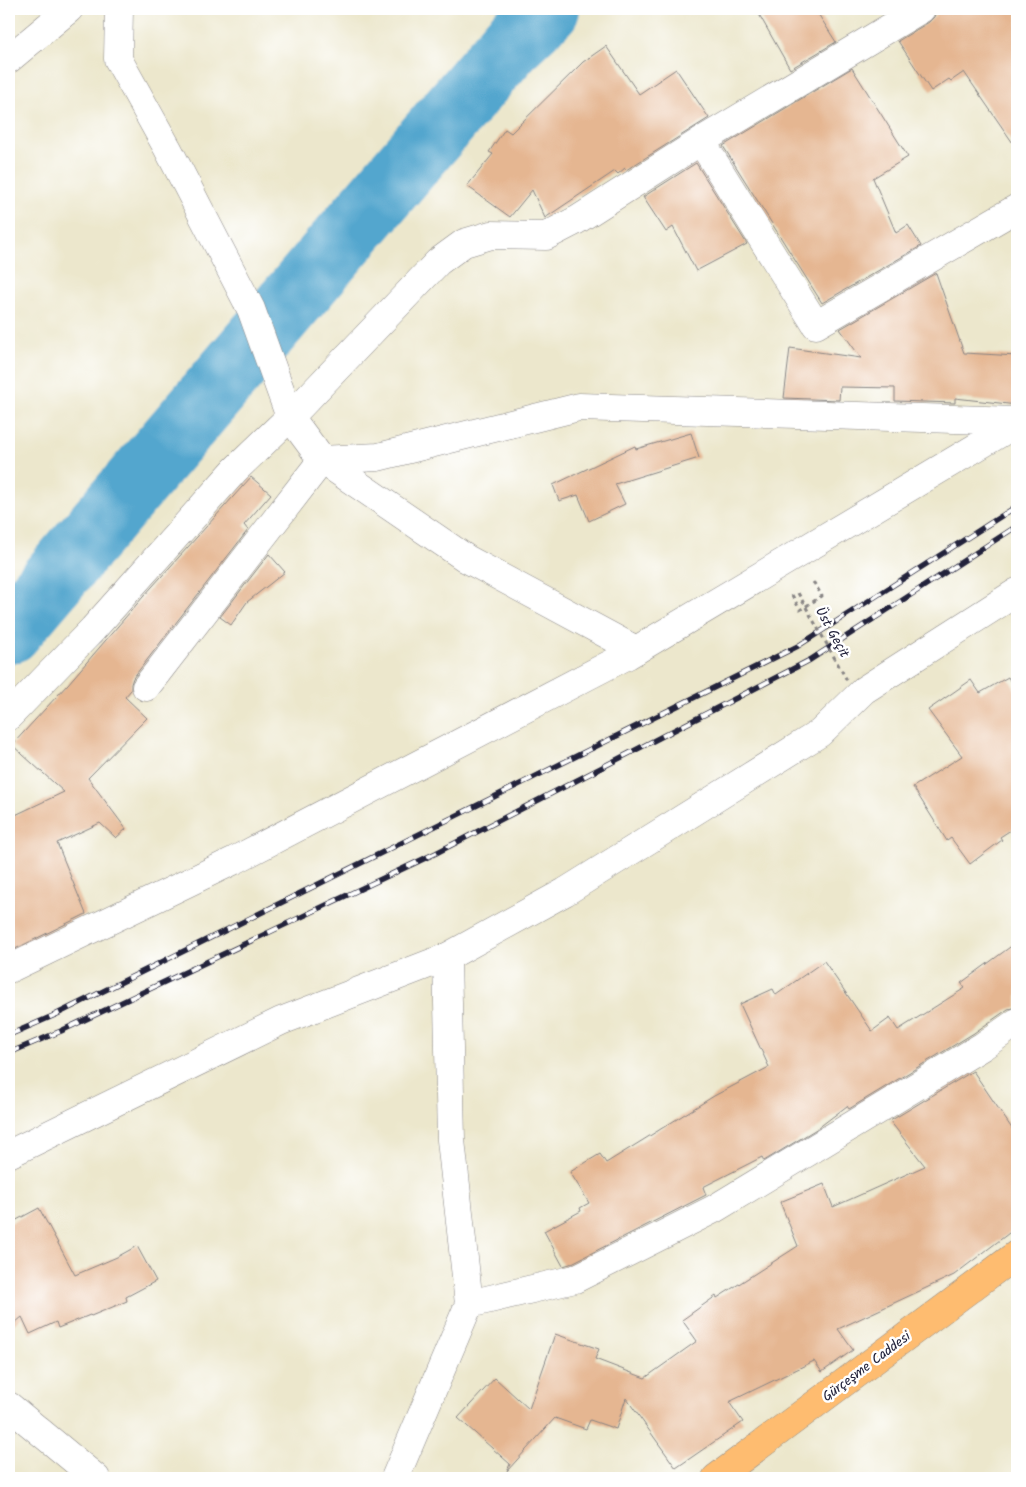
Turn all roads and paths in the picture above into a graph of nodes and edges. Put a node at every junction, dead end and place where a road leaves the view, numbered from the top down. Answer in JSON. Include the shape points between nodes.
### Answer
{"nodes":[{"id":1,"x":68,"y":9,"type":"edge"},
{"id":2,"x":119,"y":9,"type":"edge"},
{"id":3,"x":921,"y":9,"type":"edge"},
{"id":4,"x":9,"y":59,"type":"edge"},
{"id":5,"x":701,"y":141,"type":"junction"},
{"id":6,"x":1017,"y":208,"type":"edge"},
{"id":7,"x":286,"y":408,"type":"junction"},
{"id":8,"x":1017,"y":422,"type":"edge"},
{"id":9,"x":322,"y":460,"type":"junction"},
{"id":10,"x":806,"y":588,"type":"dead end"},
{"id":11,"x":1017,"y":592,"type":"edge"},
{"id":12,"x":798,"y":593,"type":"dead end"},
{"id":13,"x":800,"y":610,"type":"dead end"},
{"id":14,"x":636,"y":650,"type":"junction"},
{"id":15,"x":848,"y":682,"type":"dead end"},
{"id":16,"x":146,"y":687,"type":"dead end"},
{"id":17,"x":9,"y":716,"type":"edge"},
{"id":18,"x":447,"y":957,"type":"junction"},
{"id":19,"x":9,"y":970,"type":"edge"},
{"id":20,"x":1017,"y":1022,"type":"edge"},
{"id":21,"x":9,"y":1154,"type":"edge"},
{"id":22,"x":1017,"y":1254,"type":"edge"},
{"id":23,"x":468,"y":1304,"type":"junction"},
{"id":24,"x":9,"y":1406,"type":"edge"},
{"id":25,"x":96,"y":1478,"type":"edge"},
{"id":26,"x":395,"y":1478,"type":"edge"},
{"id":27,"x":716,"y":1478,"type":"edge"}],
"edges":[{"from":1,"to":4,"type":"street"},
{"from":2,"to":7,"type":"street","via":[[118,59],[250,309]]},
{"from":3,"to":5,"type":"street"},
{"from":5,"to":6,"type":"street","via":[[816,325]]},
{"from":5,"to":7,"type":"street","via":[[577,220],[546,236],[491,235],[464,243],[438,262]]},
{"from":7,"to":9,"type":"street"},
{"from":7,"to":17,"type":"street","via":[[235,470],[93,628]]},
{"from":8,"to":9,"type":"street","via":[[579,407],[378,457]]},
{"from":8,"to":14,"type":"street"},
{"from":9,"to":14,"type":"street","via":[[467,559]]},
{"from":9,"to":16,"type":"street"},
{"from":10,"to":13,"type":"path","via":[[814,584],[822,596]]},
{"from":11,"to":18,"type":"street","via":[[864,690],[820,733],[565,892]]},
{"from":12,"to":15,"type":"path","name":"Üst Geçit","bridge":true},
{"from":14,"to":19,"type":"street","via":[[235,860]]},
{"from":18,"to":21,"type":"street","via":[[281,1021]]},
{"from":18,"to":23,"type":"street","via":[[451,1140]]},
{"from":20,"to":23,"type":"street","via":[[984,1046],[714,1209],[575,1279]]},
{"from":22,"to":27,"type":"main road","name":"Gürçeşme Caddesi"},
{"from":23,"to":26,"type":"street"},
{"from":24,"to":25,"type":"street"}]}
